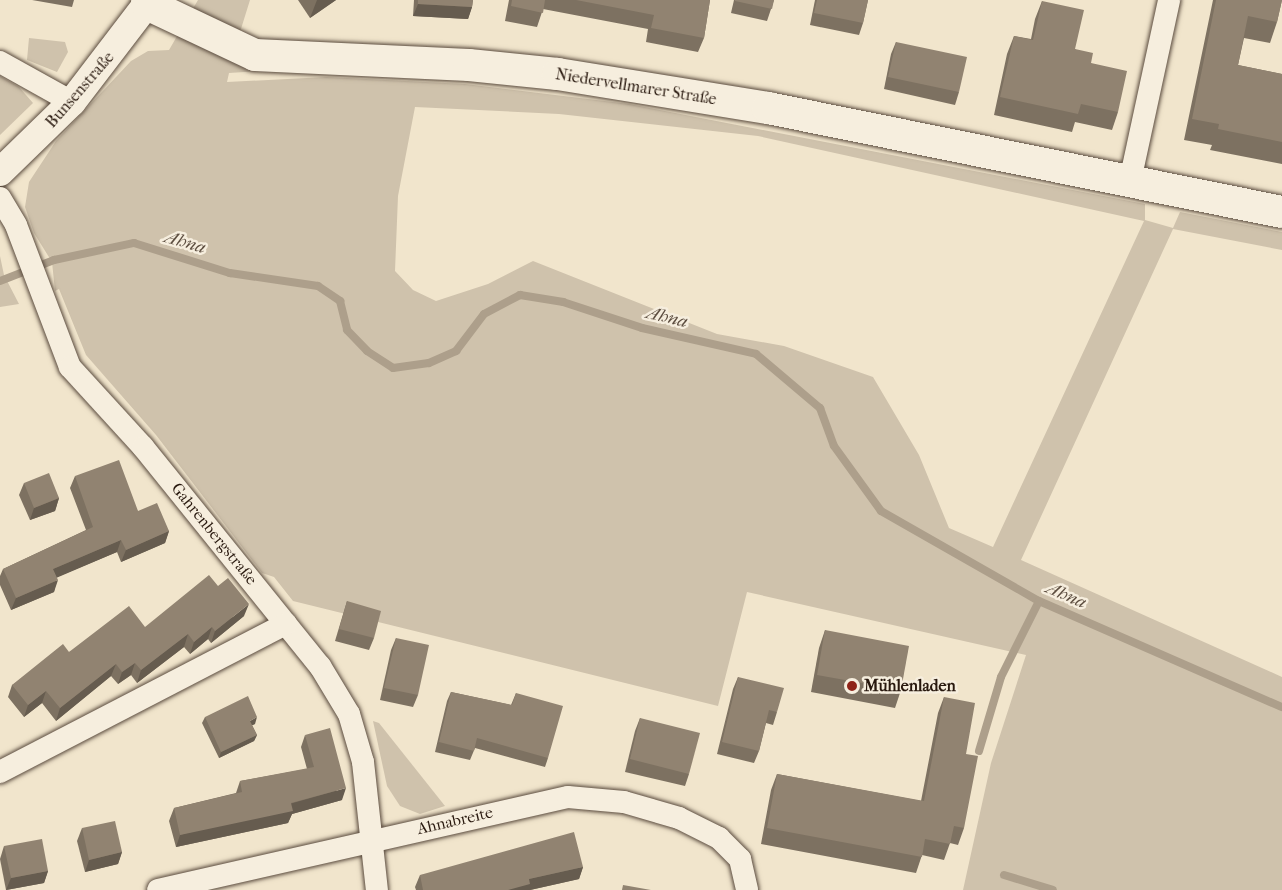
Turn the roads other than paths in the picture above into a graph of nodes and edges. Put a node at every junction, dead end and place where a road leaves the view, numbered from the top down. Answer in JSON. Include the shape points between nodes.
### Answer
{"nodes":[{"id":1,"x":1169,"y":0,"type":"edge"},
{"id":2,"x":148,"y":2,"type":"edge"},
{"id":3,"x":0,"y":62,"type":"edge"},
{"id":4,"x":72,"y":102,"type":"junction"},
{"id":5,"x":0,"y":172,"type":"edge"},
{"id":6,"x":1130,"y":181,"type":"junction"},
{"id":7,"x":0,"y":198,"type":"edge"},
{"id":8,"x":1282,"y":212,"type":"edge"},
{"id":9,"x":286,"y":624,"type":"junction"},
{"id":10,"x":0,"y":772,"type":"edge"},
{"id":11,"x":373,"y":840,"type":"junction"},
{"id":12,"x":158,"y":890,"type":"edge"},
{"id":13,"x":377,"y":890,"type":"edge"},
{"id":14,"x":747,"y":890,"type":"edge"}],
"edges":[{"from":1,"to":6,"type":"street"},
{"from":2,"to":4,"type":"street","name":"Bunsenstraße"},
{"from":2,"to":6,"type":"main road","name":"Niedervellmarer Straße","via":[[255,55],[469,65],[558,74],[768,108]]},
{"from":3,"to":4,"type":"street"},
{"from":4,"to":5,"type":"street","name":"Bunsenstraße"},
{"from":6,"to":8,"type":"main road","name":"Niedervellmarer Straße"},
{"from":7,"to":9,"type":"street","name":"Gahrenbergstraße","via":[[21,238],[70,367],[143,447]]},
{"from":9,"to":10,"type":"street"},
{"from":9,"to":11,"type":"street","name":"Gahrenbergstraße","via":[[320,666],[349,714],[363,762]]},
{"from":11,"to":12,"type":"street","name":"Ahnabreite"},
{"from":11,"to":13,"type":"street","name":"Gahrenbergstraße"},
{"from":11,"to":14,"type":"street","name":"Ahnabreite","via":[[568,797],[624,802],[679,818],[719,837],[740,859]]}]}
